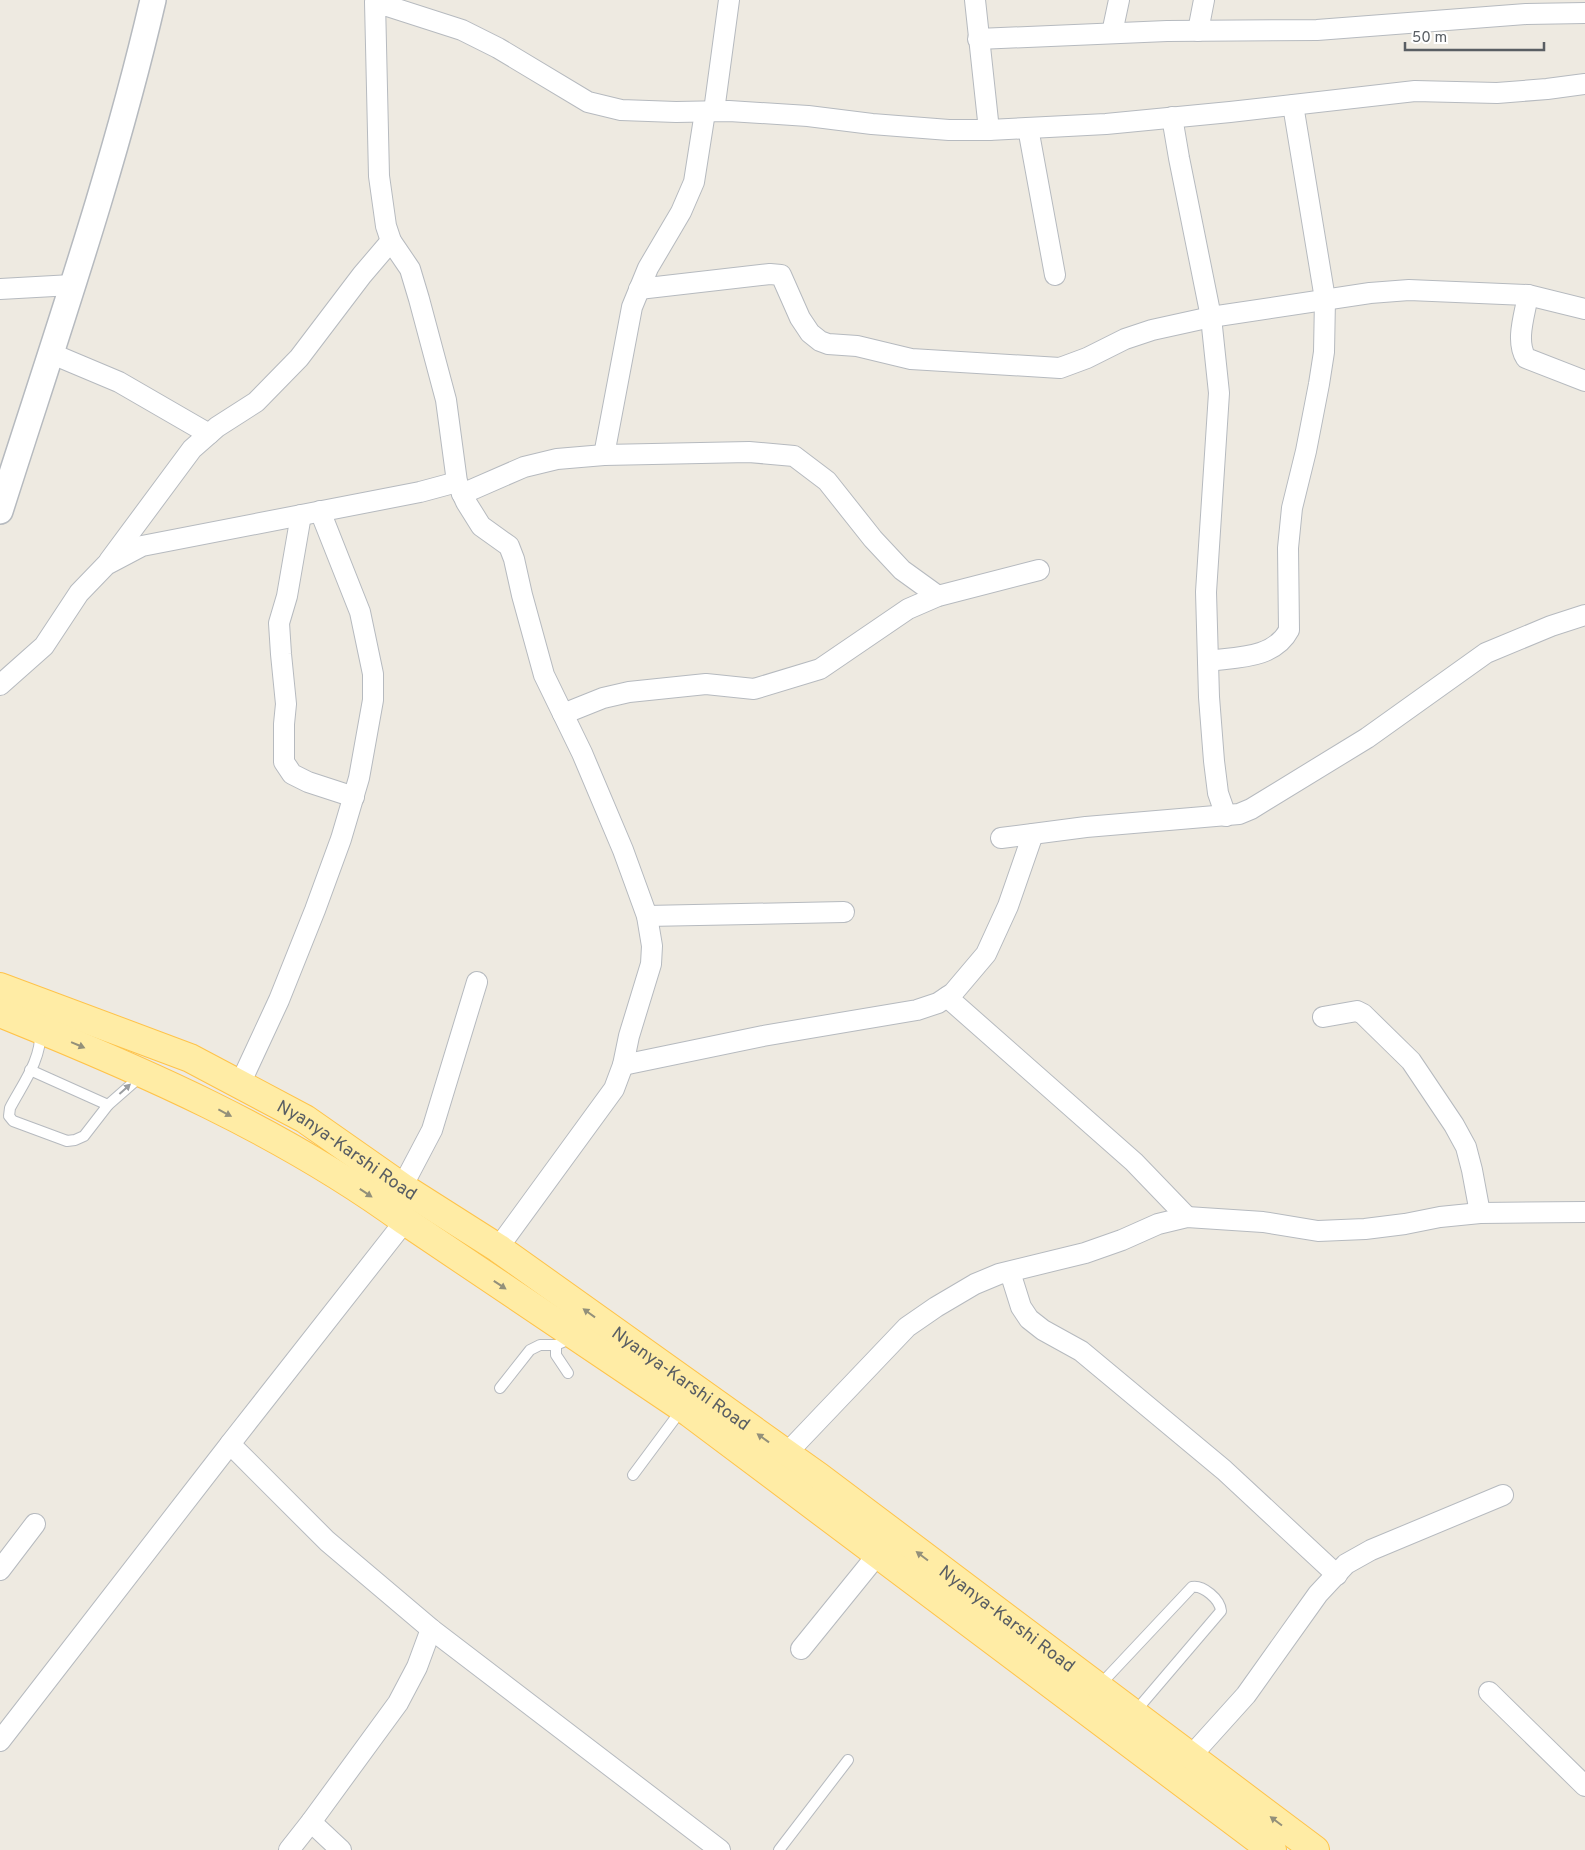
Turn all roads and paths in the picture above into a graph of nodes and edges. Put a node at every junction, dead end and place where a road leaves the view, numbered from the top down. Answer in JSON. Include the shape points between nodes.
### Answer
{"nodes":[{"id":1,"x":153,"y":0,"type":"edge"},
{"id":2,"x":729,"y":0,"type":"edge"},
{"id":3,"x":975,"y":0,"type":"edge"},
{"id":4,"x":1119,"y":0,"type":"edge"},
{"id":5,"x":1204,"y":0,"type":"edge"},
{"id":6,"x":371,"y":1,"type":"edge"},
{"id":7,"x":1585,"y":14,"type":"edge"},
{"id":8,"x":1198,"y":31,"type":"junction"},
{"id":9,"x":1112,"y":33,"type":"junction"},
{"id":10,"x":978,"y":39,"type":"junction"},
{"id":11,"x":1585,"y":84,"type":"edge"},
{"id":12,"x":1293,"y":105,"type":"junction"},
{"id":13,"x":709,"y":112,"type":"junction"},
{"id":14,"x":1172,"y":117,"type":"junction"},
{"id":15,"x":1028,"y":128,"type":"junction"},
{"id":16,"x":989,"y":130,"type":"junction"},
{"id":17,"x":391,"y":242,"type":"junction"},
{"id":18,"x":1055,"y":275,"type":"dead end"},
{"id":19,"x":72,"y":285,"type":"junction"},
{"id":20,"x":0,"y":289,"type":"edge"},
{"id":21,"x":639,"y":289,"type":"junction"},
{"id":22,"x":1528,"y":295,"type":"junction"},
{"id":23,"x":1325,"y":299,"type":"junction"},
{"id":24,"x":1585,"y":309,"type":"edge"},
{"id":25,"x":1212,"y":317,"type":"junction"},
{"id":26,"x":50,"y":353,"type":"junction"},
{"id":27,"x":1585,"y":381,"type":"edge"},
{"id":28,"x":209,"y":434,"type":"junction"},
{"id":29,"x":604,"y":455,"type":"junction"},
{"id":30,"x":459,"y":488,"type":"junction"},
{"id":31,"x":0,"y":511,"type":"edge"},
{"id":32,"x":310,"y":513,"type":"junction"},
{"id":33,"x":106,"y":565,"type":"junction"},
{"id":34,"x":1040,"y":570,"type":"dead end"},
{"id":35,"x":938,"y":596,"type":"junction"},
{"id":36,"x":1585,"y":615,"type":"edge"},
{"id":37,"x":1208,"y":661,"type":"junction"},
{"id":38,"x":0,"y":685,"type":"edge"},
{"id":39,"x":563,"y":714,"type":"junction"},
{"id":40,"x":354,"y":797,"type":"junction"},
{"id":41,"x":1226,"y":816,"type":"junction"},
{"id":42,"x":1033,"y":834,"type":"junction"},
{"id":43,"x":1001,"y":838,"type":"dead end"},
{"id":44,"x":844,"y":912,"type":"dead end"},
{"id":45,"x":647,"y":916,"type":"junction"},
{"id":46,"x":477,"y":982,"type":"dead end"},
{"id":47,"x":0,"y":987,"type":"edge"},
{"id":48,"x":947,"y":997,"type":"junction"},
{"id":49,"x":0,"y":1013,"type":"edge"},
{"id":50,"x":1323,"y":1018,"type":"dead end"},
{"id":51,"x":39,"y":1029,"type":"junction"},
{"id":52,"x":623,"y":1065,"type":"junction"},
{"id":53,"x":30,"y":1070,"type":"junction"},
{"id":54,"x":142,"y":1074,"type":"junction"},
{"id":55,"x":240,"y":1084,"type":"junction"},
{"id":56,"x":108,"y":1105,"type":"junction"},
{"id":57,"x":402,"y":1187,"type":"junction"},
{"id":58,"x":1585,"y":1212,"type":"edge"},
{"id":59,"x":1480,"y":1213,"type":"junction"},
{"id":60,"x":1187,"y":1218,"type":"junction"},
{"id":61,"x":405,"y":1221,"type":"junction"},
{"id":62,"x":498,"y":1248,"type":"junction"},
{"id":63,"x":1010,"y":1272,"type":"junction"},
{"id":64,"x":565,"y":1340,"type":"junction"},
{"id":65,"x":568,"y":1374,"type":"dead end"},
{"id":66,"x":500,"y":1388,"type":"dead end"},
{"id":67,"x":680,"y":1397,"type":"junction"},
{"id":68,"x":230,"y":1444,"type":"junction"},
{"id":69,"x":786,"y":1454,"type":"junction"},
{"id":70,"x":634,"y":1475,"type":"dead end"},
{"id":71,"x":1503,"y":1495,"type":"dead end"},
{"id":72,"x":35,"y":1524,"type":"dead end"},
{"id":73,"x":878,"y":1554,"type":"junction"},
{"id":74,"x":0,"y":1570,"type":"edge"},
{"id":75,"x":1337,"y":1575,"type":"junction"},
{"id":76,"x":432,"y":1629,"type":"junction"},
{"id":77,"x":801,"y":1649,"type":"dead end"},
{"id":78,"x":1097,"y":1688,"type":"junction"},
{"id":79,"x":1489,"y":1692,"type":"dead end"},
{"id":80,"x":1133,"y":1714,"type":"junction"},
{"id":81,"x":0,"y":1741,"type":"edge"},
{"id":82,"x":1191,"y":1756,"type":"junction"},
{"id":83,"x":848,"y":1760,"type":"dead end"},
{"id":84,"x":1585,"y":1786,"type":"edge"},
{"id":85,"x":311,"y":1822,"type":"junction"},
{"id":86,"x":288,"y":1850,"type":"edge"},
{"id":87,"x":341,"y":1850,"type":"edge"},
{"id":88,"x":720,"y":1850,"type":"edge"},
{"id":89,"x":779,"y":1850,"type":"edge"},
{"id":90,"x":1271,"y":1850,"type":"edge"},
{"id":91,"x":1316,"y":1850,"type":"edge"}],
"edges":[{"from":1,"to":19,"type":"street","via":[[112,159]]},
{"from":2,"to":13,"type":"street"},
{"from":3,"to":10,"type":"street"},
{"from":4,"to":9,"type":"street"},
{"from":5,"to":8,"type":"street"},
{"from":6,"to":13,"type":"street","via":[[462,30],[588,102],[621,110]]},
{"from":6,"to":17,"type":"street","via":[[379,176]]},
{"from":7,"to":8,"type":"street","via":[[1526,14],[1316,30]]},
{"from":8,"to":9,"type":"street"},
{"from":9,"to":10,"type":"street"},
{"from":10,"to":16,"type":"street"},
{"from":11,"to":12,"type":"street","via":[[1498,93],[1415,91]]},
{"from":12,"to":14,"type":"street"},
{"from":12,"to":23,"type":"street"},
{"from":13,"to":16,"type":"street","via":[[808,116],[949,130]]},
{"from":13,"to":21,"type":"street","via":[[694,182]]},
{"from":14,"to":15,"type":"street"},
{"from":14,"to":25,"type":"street"},
{"from":15,"to":16,"type":"street"},
{"from":15,"to":18,"type":"street"},
{"from":17,"to":28,"type":"street","via":[[299,358],[256,402]]},
{"from":17,"to":30,"type":"street","via":[[410,269],[419,299],[446,400]]},
{"from":19,"to":20,"type":"street"},
{"from":19,"to":26,"type":"street"},
{"from":21,"to":25,"type":"street","via":[[781,275],[810,333],[828,344],[857,346],[911,359],[1060,368],[1152,330]]},
{"from":21,"to":29,"type":"street","via":[[632,307]]},
{"from":22,"to":23,"type":"street","via":[[1409,290]]},
{"from":22,"to":24,"type":"street"},
{"from":22,"to":27,"type":"street","via":[[1521,336],[1521,350],[1526,358]]},
{"from":23,"to":25,"type":"street"},
{"from":23,"to":37,"type":"street","via":[[1324,352],[1319,384],[1292,508],[1288,548],[1289,630],[1284,640],[1265,653]]},
{"from":25,"to":37,"type":"street","via":[[1219,393],[1206,592]]},
{"from":26,"to":28,"type":"street","via":[[118,382]]},
{"from":26,"to":31,"type":"street"},
{"from":28,"to":33,"type":"street","via":[[192,449]]},
{"from":29,"to":30,"type":"street","via":[[557,459]]},
{"from":29,"to":35,"type":"street","via":[[749,452],[794,456],[827,480],[872,539],[902,570]]},
{"from":30,"to":32,"type":"street","via":[[420,492]]},
{"from":30,"to":39,"type":"street","via":[[482,526],[509,546],[544,675]]},
{"from":32,"to":33,"type":"street","via":[[142,546]]},
{"from":32,"to":40,"type":"street","via":[[360,612],[373,674],[373,700]]},
{"from":32,"to":40,"type":"street","via":[[279,623],[286,704],[284,762],[292,774],[308,782]]},
{"from":33,"to":38,"type":"street","via":[[79,594],[44,646]]},
{"from":34,"to":35,"type":"street"},
{"from":35,"to":39,"type":"street","via":[[908,608],[811,672],[754,689],[706,684],[629,692],[603,698]]},
{"from":36,"to":41,"type":"street","via":[[1486,653],[1367,738],[1251,809]]},
{"from":37,"to":41,"type":"street","via":[[1214,761],[1218,793]]},
{"from":39,"to":45,"type":"street","via":[[623,850]]},
{"from":40,"to":55,"type":"street","via":[[316,910]]},
{"from":41,"to":42,"type":"street"},
{"from":42,"to":43,"type":"street"},
{"from":42,"to":48,"type":"street","via":[[1008,906],[986,954]]},
{"from":44,"to":45,"type":"street"},
{"from":45,"to":52,"type":"street","via":[[651,964]]},
{"from":46,"to":57,"type":"street","via":[[432,1130]]},
{"from":47,"to":55,"type":"main road","name":"Nyanya-Karshi Road","via":[[190,1058]]},
{"from":48,"to":52,"type":"street","via":[[917,1010],[763,1036]]},
{"from":48,"to":60,"type":"street","via":[[1134,1162]]},
{"from":49,"to":51,"type":"main road","name":"Nyanya-Karshi Road"},
{"from":50,"to":59,"type":"street","via":[[1357,1011],[1411,1061],[1466,1146]]},
{"from":51,"to":53,"type":"lane","via":[[38,1054]]},
{"from":51,"to":54,"type":"main road","name":"Nyanya-Karshi Road","one_way":true},
{"from":52,"to":62,"type":"street","via":[[614,1089]]},
{"from":53,"to":56,"type":"lane"},
{"from":53,"to":56,"type":"lane","via":[[10,1108],[9,1116],[13,1121],[67,1141],[75,1140],[84,1136]]},
{"from":56,"to":54,"type":"lane","one_way":true},
{"from":54,"to":61,"type":"main road","name":"Nyanya-Karshi Road","one_way":true,"via":[[194,1097],[291,1148],[364,1191]]},
{"from":55,"to":57,"type":"main road","name":"Nyanya-Karshi Road","via":[[305,1119]]},
{"from":57,"to":62,"type":"main road","name":"Nyanya-Karshi Road"},
{"from":58,"to":59,"type":"street"},
{"from":59,"to":60,"type":"street","via":[[1373,1228],[1318,1231],[1263,1222]]},
{"from":60,"to":63,"type":"street","via":[[1158,1224],[1085,1253]]},
{"from":61,"to":64,"type":"main road","name":"Nyanya-Karshi Road","one_way":true},
{"from":61,"to":68,"type":"street"},
{"from":67,"to":62,"type":"main road","name":"Nyanya-Karshi Road","one_way":true},
{"from":63,"to":69,"type":"street","via":[[976,1284],[907,1327]]},
{"from":63,"to":75,"type":"street","via":[[1021,1307],[1029,1319],[1080,1351],[1186,1438]]},
{"from":64,"to":65,"type":"lane","via":[[556,1355]]},
{"from":64,"to":66,"type":"lane","via":[[530,1350]]},
{"from":64,"to":67,"type":"main road","name":"Nyanya-Karshi Road"},
{"from":69,"to":67,"type":"main road","name":"Nyanya-Karshi Road","one_way":true},
{"from":67,"to":70,"type":"lane"},
{"from":67,"to":73,"type":"main road","name":"Nyanya-Karshi Road"},
{"from":68,"to":76,"type":"street","via":[[327,1542]]},
{"from":68,"to":81,"type":"street"},
{"from":78,"to":69,"type":"main road","name":"Nyanya-Karshi Road","one_way":true},
{"from":71,"to":75,"type":"street","via":[[1371,1550],[1346,1564]]},
{"from":72,"to":74,"type":"street"},
{"from":73,"to":77,"type":"street"},
{"from":73,"to":90,"type":"main road","name":"Nyanya-Karshi Road"},
{"from":75,"to":82,"type":"street","via":[[1318,1594],[1246,1695]]},
{"from":76,"to":85,"type":"street","via":[[398,1703]]},
{"from":76,"to":88,"type":"street"},
{"from":78,"to":80,"type":"main road","name":"Nyanya-Karshi Road"},
{"from":78,"to":80,"type":"lane","via":[[1192,1588],[1203,1588],[1221,1605],[1222,1610]]},
{"from":79,"to":84,"type":"street"},
{"from":80,"to":82,"type":"main road","name":"Nyanya-Karshi Road"},
{"from":91,"to":82,"type":"main road","name":"Nyanya-Karshi Road","one_way":true},
{"from":83,"to":89,"type":"lane"},
{"from":85,"to":86,"type":"street"},
{"from":85,"to":87,"type":"street"}]}
